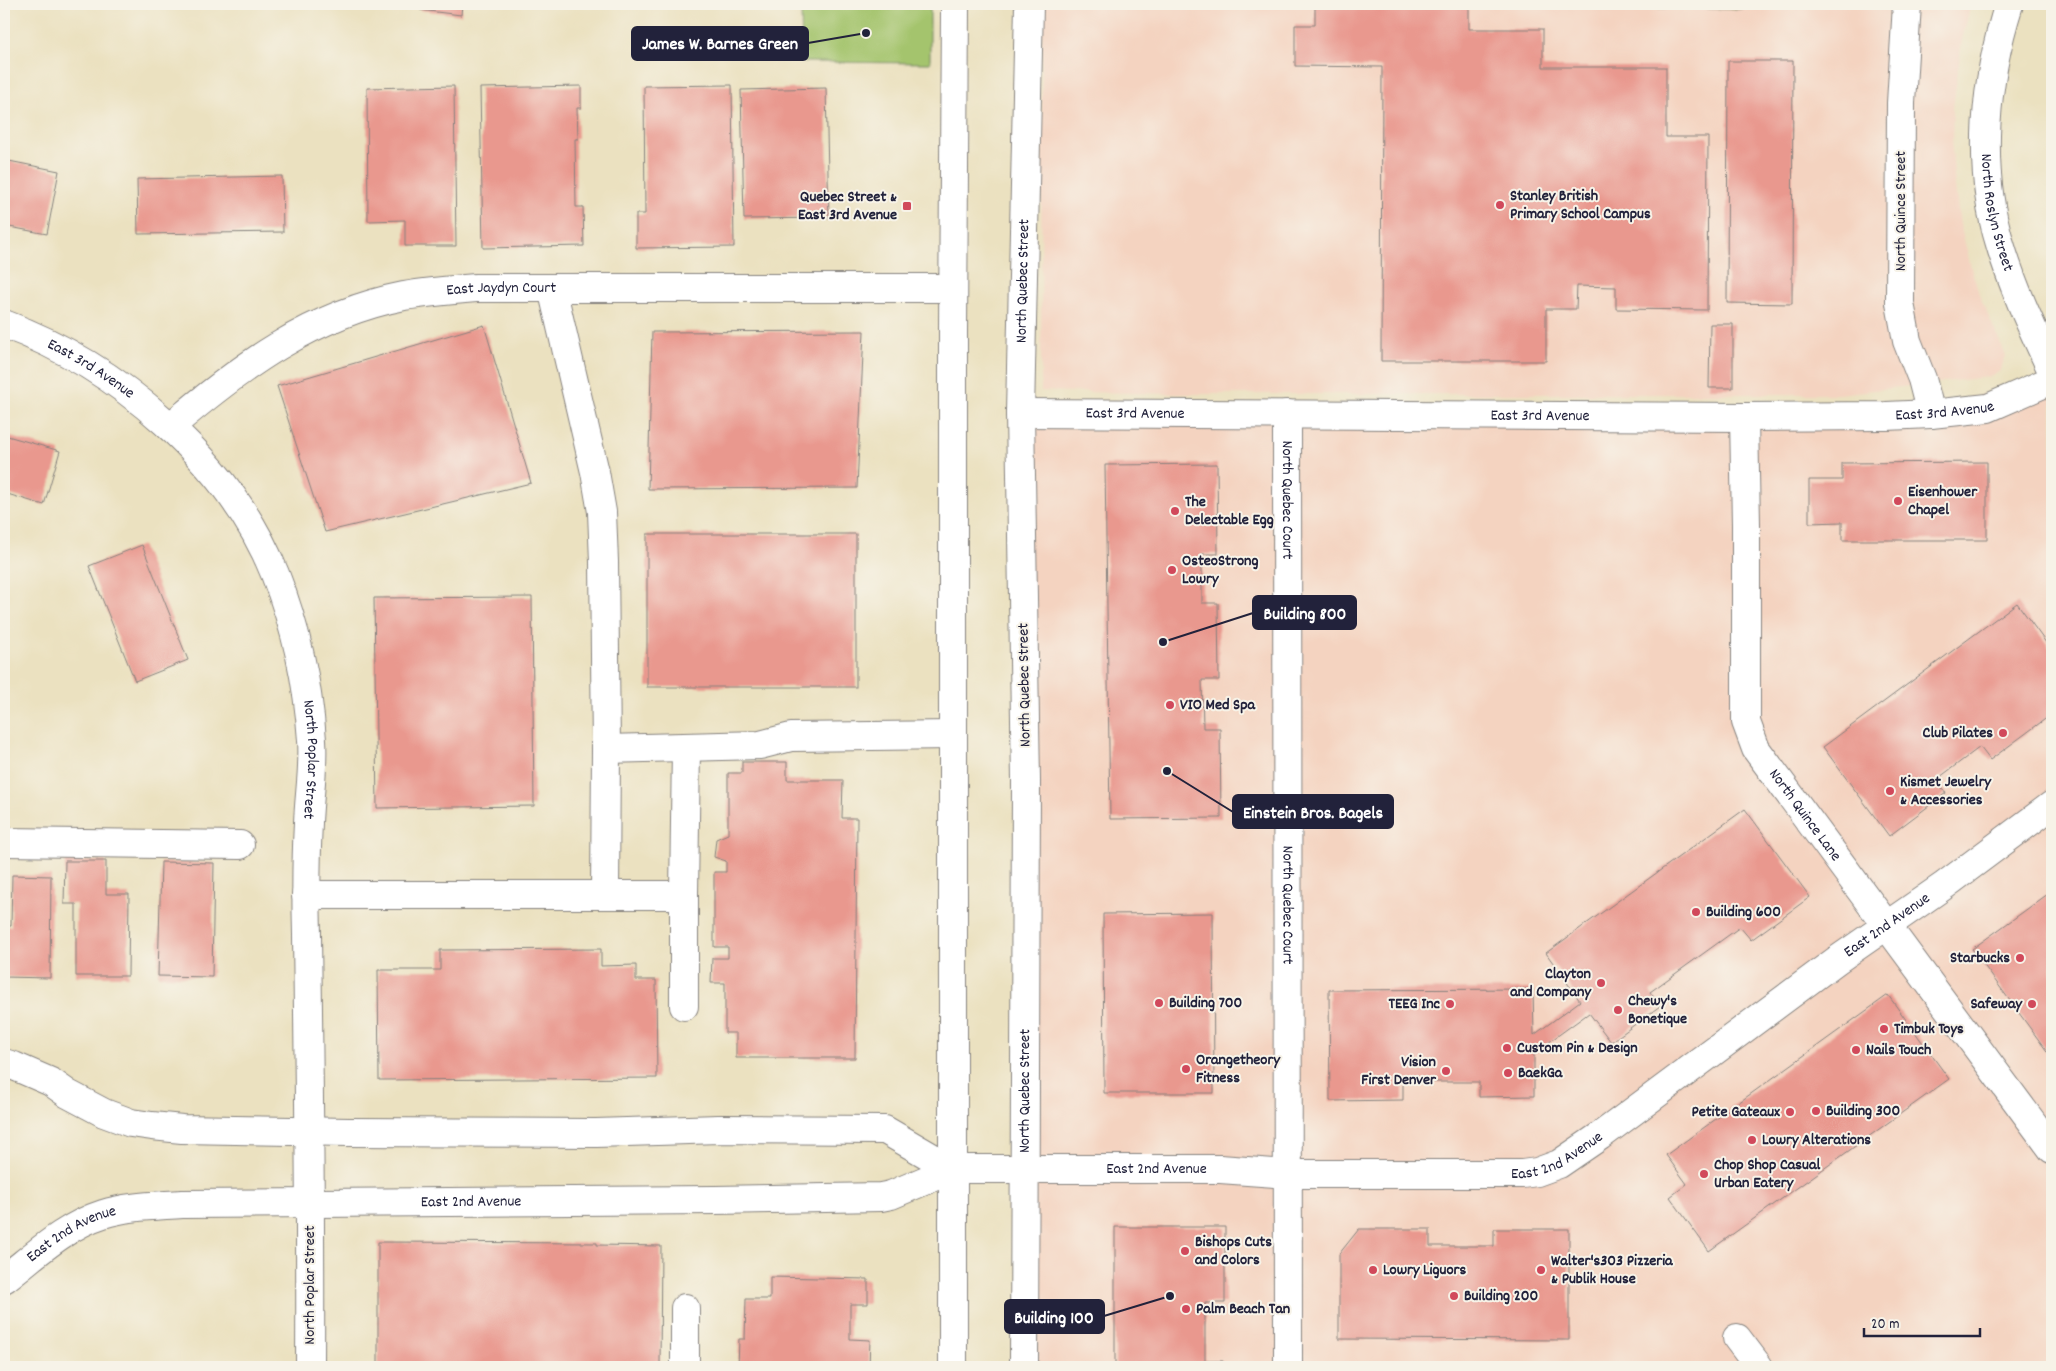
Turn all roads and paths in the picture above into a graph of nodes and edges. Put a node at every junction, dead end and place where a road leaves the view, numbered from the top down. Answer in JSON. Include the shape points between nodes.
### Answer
{"nodes":[{"id":1,"x":956,"y":4,"type":"edge"},
{"id":2,"x":1029,"y":4,"type":"edge"},
{"id":3,"x":1907,"y":4,"type":"edge"},
{"id":4,"x":2009,"y":4,"type":"edge"},
{"id":5,"x":552,"y":288,"type":"junction"},
{"id":6,"x":953,"y":288,"type":"junction"},
{"id":7,"x":4,"y":324,"type":"edge"},
{"id":8,"x":2052,"y":371,"type":"edge"},
{"id":9,"x":2052,"y":380,"type":"edge"},
{"id":10,"x":1020,"y":413,"type":"junction"},
{"id":11,"x":1287,"y":414,"type":"junction"},
{"id":12,"x":1931,"y":414,"type":"junction"},
{"id":13,"x":1744,"y":417,"type":"junction"},
{"id":14,"x":170,"y":427,"type":"junction"},
{"id":15,"x":953,"y":735,"type":"junction"},
{"id":16,"x":686,"y":747,"type":"junction"},
{"id":17,"x":606,"y":750,"type":"junction"},
{"id":18,"x":2052,"y":805,"type":"edge"},
{"id":19,"x":4,"y":842,"type":"edge"},
{"id":20,"x":240,"y":845,"type":"dead end"},
{"id":21,"x":306,"y":895,"type":"junction"},
{"id":22,"x":605,"y":895,"type":"junction"},
{"id":23,"x":684,"y":895,"type":"junction"},
{"id":24,"x":1887,"y":926,"type":"junction"},
{"id":25,"x":684,"y":1006,"type":"dead end"},
{"id":26,"x":4,"y":1063,"type":"edge"},
{"id":27,"x":309,"y":1131,"type":"junction"},
{"id":28,"x":2052,"y":1149,"type":"edge"},
{"id":29,"x":1025,"y":1168,"type":"junction"},
{"id":30,"x":952,"y":1169,"type":"junction"},
{"id":31,"x":1288,"y":1174,"type":"junction"},
{"id":32,"x":310,"y":1204,"type":"junction"},
{"id":33,"x":4,"y":1279,"type":"edge"},
{"id":34,"x":685,"y":1308,"type":"dead end"},
{"id":35,"x":1737,"y":1338,"type":"dead end"},
{"id":36,"x":310,"y":1367,"type":"edge"},
{"id":37,"x":685,"y":1367,"type":"edge"},
{"id":38,"x":953,"y":1367,"type":"edge"},
{"id":39,"x":1024,"y":1367,"type":"edge"},
{"id":40,"x":1288,"y":1367,"type":"edge"},
{"id":41,"x":1759,"y":1367,"type":"edge"}],
"edges":[{"from":1,"to":6,"type":"street"},
{"from":2,"to":10,"type":"street","name":"North Quebec Street"},
{"from":3,"to":12,"type":"street","name":"North Quince Street","via":[[1901,103],[1900,303],[1907,341]]},
{"from":4,"to":8,"type":"street","name":"North Roslyn Street","via":[[1990,78],[1988,182],[1999,243],[2021,304]]},
{"from":5,"to":6,"type":"street","name":"East Jaydyn Court"},
{"from":5,"to":14,"type":"street","name":"East Jaydyn Court","via":[[476,288],[431,292],[384,302],[325,321],[277,345],[246,366]]},
{"from":5,"to":17,"type":"street","via":[[602,512]]},
{"from":6,"to":15,"type":"street"},
{"from":7,"to":14,"type":"street","name":"East 3rd Avenue","via":[[36,336],[102,372]]},
{"from":9,"to":12,"type":"street","name":"East 3rd Avenue","via":[[1988,408]]},
{"from":10,"to":11,"type":"street","name":"East 3rd Avenue"},
{"from":10,"to":29,"type":"street","name":"North Quebec Street","via":[[1026,781]]},
{"from":11,"to":13,"type":"street","name":"East 3rd Avenue"},
{"from":11,"to":31,"type":"street","name":"North Quebec Court"},
{"from":12,"to":13,"type":"street","name":"East 3rd Avenue"},
{"from":13,"to":24,"type":"street","name":"North Quince Lane","via":[[1746,722],[1756,749]]},
{"from":14,"to":21,"type":"street","name":"North Poplar Street","via":[[222,485],[261,544],[298,642],[310,712],[312,755]]},
{"from":15,"to":16,"type":"street","via":[[791,737],[760,745]]},
{"from":15,"to":30,"type":"street"},
{"from":16,"to":17,"type":"street"},
{"from":16,"to":23,"type":"street"},
{"from":17,"to":22,"type":"street"},
{"from":18,"to":24,"type":"street","name":"East 2nd Avenue"},
{"from":19,"to":20,"type":"street"},
{"from":21,"to":22,"type":"street"},
{"from":21,"to":27,"type":"street","name":"North Poplar Street"},
{"from":22,"to":23,"type":"street"},
{"from":23,"to":25,"type":"street"},
{"from":24,"to":28,"type":"street","name":"North Quince Lane"},
{"from":24,"to":31,"type":"street","name":"East 2nd Avenue","via":[[1600,1136],[1548,1169],[1522,1174]]},
{"from":26,"to":27,"type":"street","via":[[52,1082],[104,1113],[131,1123],[182,1129]]},
{"from":27,"to":30,"type":"street","via":[[885,1130]]},
{"from":27,"to":32,"type":"street","name":"North Poplar Street"},
{"from":29,"to":30,"type":"street","name":"East 2nd Avenue"},
{"from":29,"to":31,"type":"street","name":"East 2nd Avenue","via":[[1220,1169]]},
{"from":29,"to":39,"type":"street","name":"North Quebec Street"},
{"from":30,"to":32,"type":"street","name":"East 2nd Avenue","via":[[881,1197]]},
{"from":30,"to":38,"type":"street"},
{"from":31,"to":40,"type":"street","name":"North Quebec Court"},
{"from":32,"to":33,"type":"street","name":"East 2nd Avenue","via":[[182,1204],[111,1212],[66,1232]]},
{"from":32,"to":36,"type":"street","name":"North Poplar Street"},
{"from":34,"to":37,"type":"street"},
{"from":35,"to":41,"type":"street"}]}
